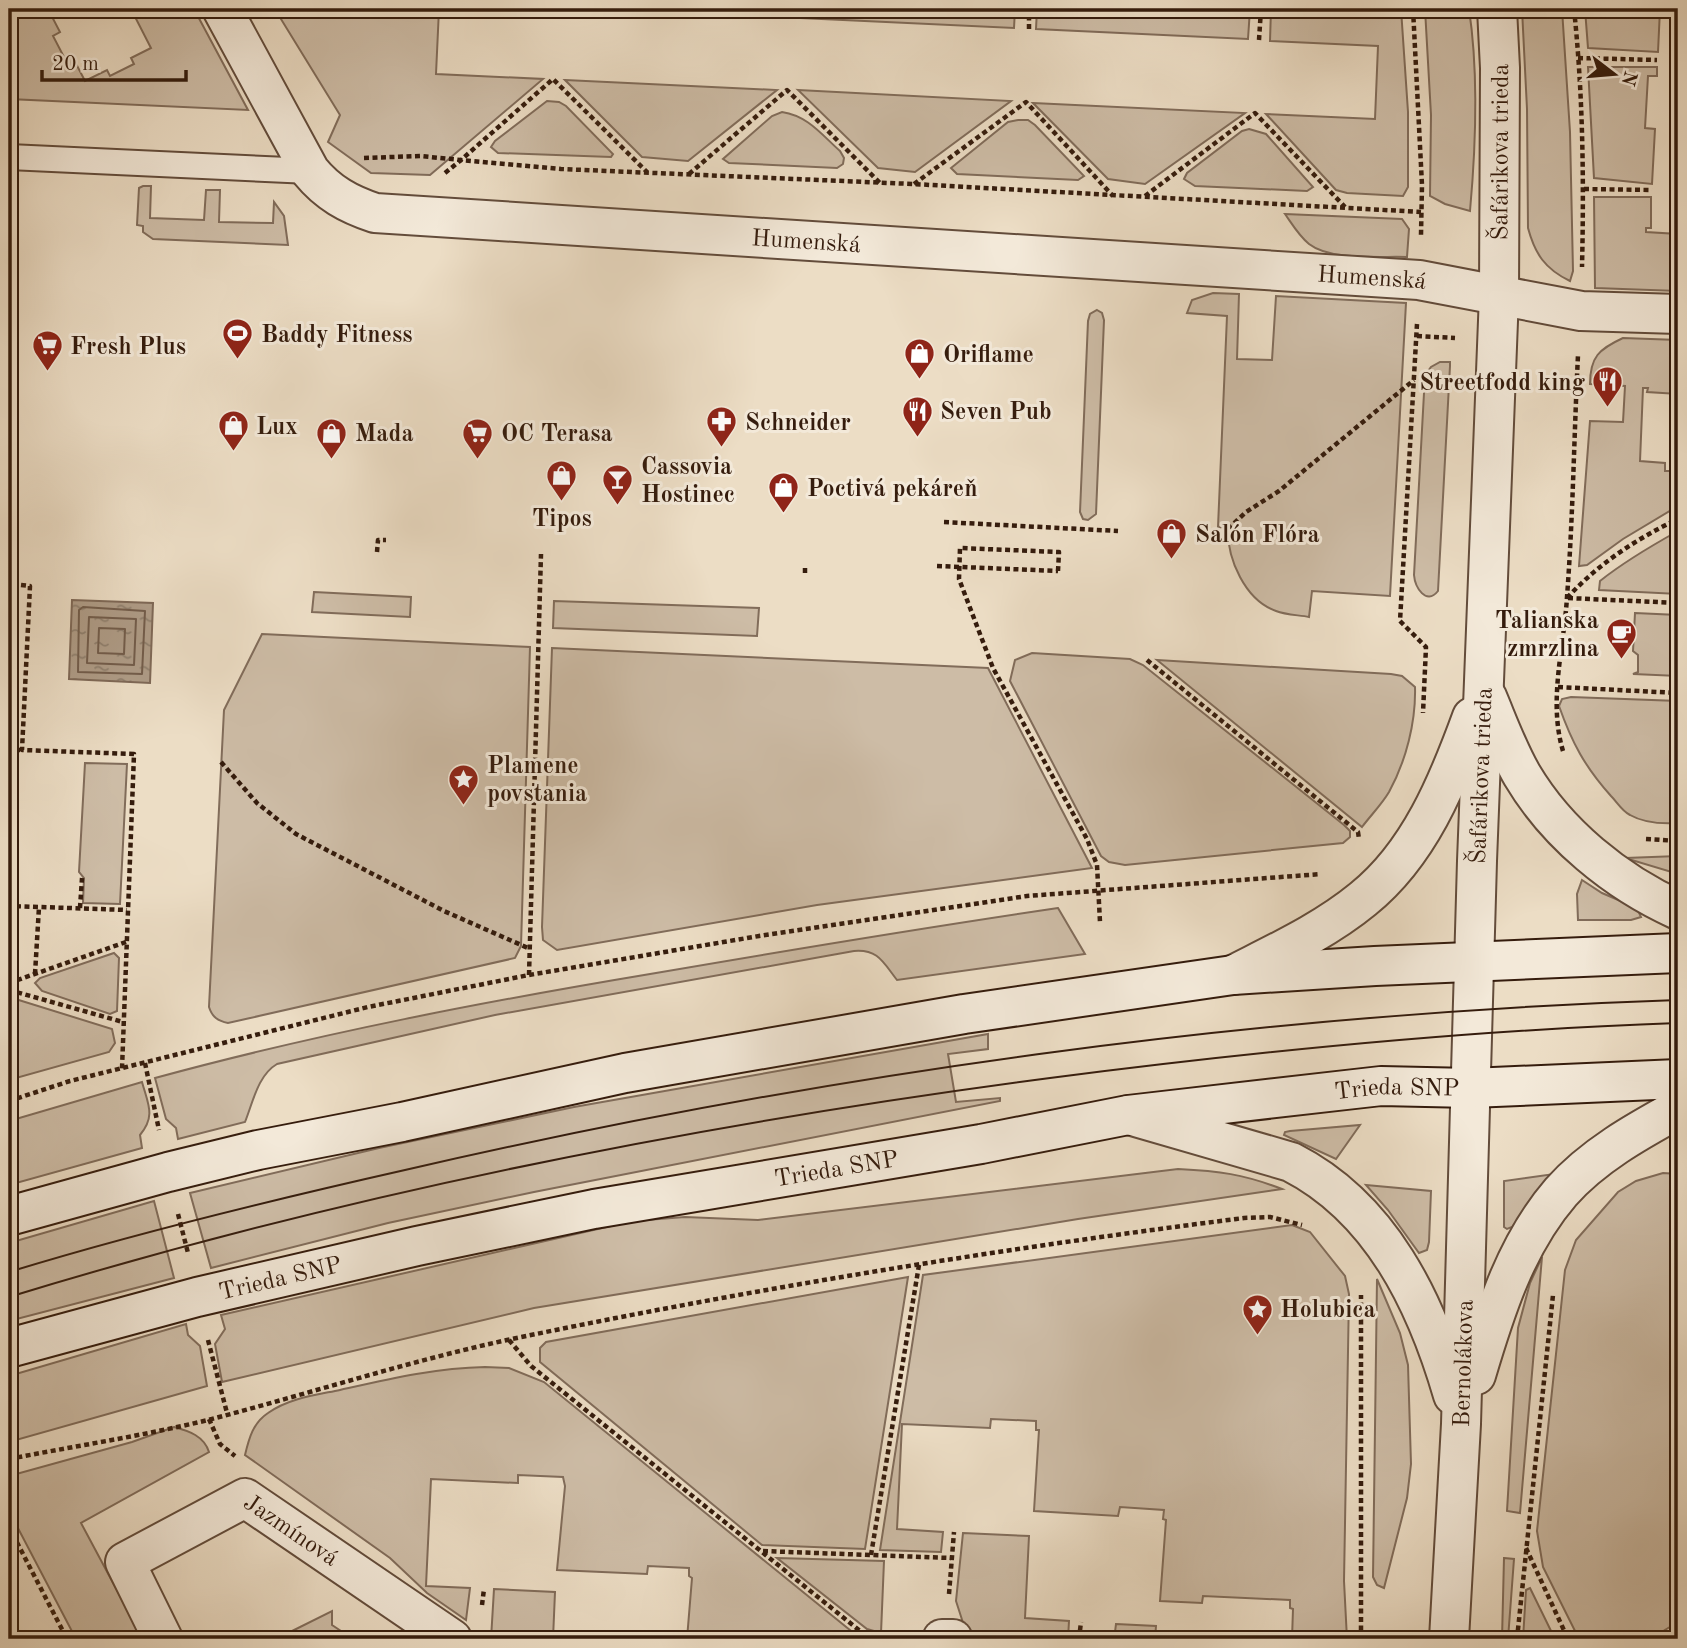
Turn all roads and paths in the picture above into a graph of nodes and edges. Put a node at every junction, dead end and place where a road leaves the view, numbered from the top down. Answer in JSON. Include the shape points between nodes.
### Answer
{"nodes":[{"id":1,"x":222,"y":9,"type":"edge"},
{"id":2,"x":791,"y":9,"type":"edge"},
{"id":3,"x":1029,"y":9,"type":"edge"},
{"id":4,"x":1261,"y":9,"type":"edge"},
{"id":5,"x":1413,"y":9,"type":"edge"},
{"id":6,"x":1497,"y":9,"type":"edge"},
{"id":7,"x":1574,"y":9,"type":"edge"},
{"id":8,"x":791,"y":17,"type":"dead end"},
{"id":9,"x":1029,"y":29,"type":"dead end"},
{"id":10,"x":1259,"y":40,"type":"dead end"},
{"id":11,"x":1578,"y":58,"type":"junction"},
{"id":12,"x":1657,"y":60,"type":"dead end"},
{"id":13,"x":9,"y":158,"type":"edge"},
{"id":14,"x":461,"y":160,"type":"junction"},
{"id":15,"x":310,"y":171,"type":"junction"},
{"id":16,"x":648,"y":173,"type":"junction"},
{"id":17,"x":688,"y":174,"type":"junction"},
{"id":18,"x":880,"y":183,"type":"junction"},
{"id":19,"x":913,"y":184,"type":"junction"},
{"id":20,"x":1584,"y":189,"type":"junction"},
{"id":21,"x":1652,"y":190,"type":"dead end"},
{"id":22,"x":1113,"y":196,"type":"junction"},
{"id":23,"x":1144,"y":197,"type":"junction"},
{"id":24,"x":1345,"y":208,"type":"junction"},
{"id":25,"x":1421,"y":212,"type":"junction"},
{"id":26,"x":400,"y":216,"type":"junction"},
{"id":27,"x":1419,"y":280,"type":"junction"},
{"id":28,"x":1499,"y":295,"type":"junction"},
{"id":29,"x":1581,"y":311,"type":"junction"},
{"id":30,"x":1678,"y":314,"type":"edge"},
{"id":31,"x":1414,"y":379,"type":"junction"},
{"id":32,"x":1678,"y":519,"type":"edge"},
{"id":33,"x":944,"y":522,"type":"dead end"},
{"id":34,"x":1228,"y":528,"type":"dead end"},
{"id":35,"x":10,"y":529,"type":"edge"},
{"id":36,"x":1118,"y":531,"type":"dead end"},
{"id":37,"x":386,"y":540,"type":"dead end"},
{"id":38,"x":377,"y":552,"type":"dead end"},
{"id":39,"x":541,"y":554,"type":"dead end"},
{"id":40,"x":9,"y":562,"type":"edge"},
{"id":41,"x":805,"y":566,"type":"dead end"},
{"id":42,"x":937,"y":566,"type":"dead end"},
{"id":43,"x":805,"y":573,"type":"dead end"},
{"id":44,"x":21,"y":585,"type":"dead end"},
{"id":45,"x":1567,"y":598,"type":"junction"},
{"id":46,"x":1678,"y":603,"type":"edge"},
{"id":47,"x":1147,"y":660,"type":"dead end"},
{"id":48,"x":1426,"y":669,"type":"dead end"},
{"id":49,"x":1558,"y":687,"type":"junction"},
{"id":50,"x":1483,"y":689,"type":"junction"},
{"id":51,"x":1678,"y":693,"type":"edge"},
{"id":52,"x":16,"y":712,"type":"dead end"},
{"id":53,"x":24,"y":712,"type":"junction"},
{"id":54,"x":15,"y":750,"type":"dead end"},
{"id":55,"x":22,"y":750,"type":"junction"},
{"id":56,"x":1564,"y":754,"type":"dead end"},
{"id":57,"x":221,"y":762,"type":"dead end"},
{"id":58,"x":1360,"y":845,"type":"dead end"},
{"id":59,"x":1327,"y":874,"type":"dead end"},
{"id":60,"x":82,"y":878,"type":"dead end"},
{"id":61,"x":1099,"y":889,"type":"junction"},
{"id":62,"x":39,"y":907,"type":"junction"},
{"id":63,"x":78,"y":907,"type":"junction"},
{"id":64,"x":127,"y":910,"type":"junction"},
{"id":65,"x":1678,"y":910,"type":"edge"},
{"id":66,"x":1100,"y":922,"type":"dead end"},
{"id":67,"x":125,"y":942,"type":"junction"},
{"id":68,"x":528,"y":948,"type":"junction"},
{"id":69,"x":9,"y":951,"type":"edge"},
{"id":70,"x":1678,"y":953,"type":"edge"},
{"id":71,"x":1474,"y":962,"type":"junction"},
{"id":72,"x":35,"y":974,"type":"junction"},
{"id":73,"x":529,"y":975,"type":"junction"},
{"id":74,"x":1233,"y":975,"type":"junction"},
{"id":75,"x":9,"y":983,"type":"edge"},
{"id":76,"x":9,"y":990,"type":"edge"},
{"id":77,"x":123,"y":1022,"type":"junction"},
{"id":78,"x":145,"y":1063,"type":"junction"},
{"id":79,"x":122,"y":1069,"type":"junction"},
{"id":80,"x":1678,"y":1079,"type":"edge"},
{"id":81,"x":1471,"y":1088,"type":"junction"},
{"id":82,"x":9,"y":1101,"type":"edge"},
{"id":83,"x":1678,"y":1109,"type":"edge"},
{"id":84,"x":1128,"y":1115,"type":"junction"},
{"id":85,"x":168,"y":1172,"type":"junction"},
{"id":86,"x":9,"y":1216,"type":"edge"},
{"id":87,"x":1307,"y":1226,"type":"dead end"},
{"id":88,"x":919,"y":1265,"type":"junction"},
{"id":89,"x":1553,"y":1287,"type":"dead end"},
{"id":90,"x":1360,"y":1288,"type":"dead end"},
{"id":91,"x":197,"y":1297,"type":"junction"},
{"id":92,"x":509,"y":1340,"type":"junction"},
{"id":93,"x":9,"y":1348,"type":"edge"},
{"id":94,"x":227,"y":1413,"type":"junction"},
{"id":95,"x":1461,"y":1424,"type":"junction"},
{"id":96,"x":9,"y":1459,"type":"edge"},
{"id":97,"x":9,"y":1527,"type":"edge"},
{"id":98,"x":954,"y":1532,"type":"dead end"},
{"id":99,"x":14,"y":1536,"type":"junction"},
{"id":100,"x":9,"y":1543,"type":"edge"},
{"id":101,"x":1526,"y":1547,"type":"junction"},
{"id":102,"x":761,"y":1551,"type":"junction"},
{"id":103,"x":871,"y":1555,"type":"junction"},
{"id":104,"x":951,"y":1558,"type":"junction"},
{"id":105,"x":1081,"y":1622,"type":"dead end"},
{"id":106,"x":1678,"y":1629,"type":"edge"},
{"id":107,"x":67,"y":1639,"type":"edge"},
{"id":108,"x":163,"y":1639,"type":"edge"},
{"id":109,"x":452,"y":1639,"type":"edge"},
{"id":110,"x":870,"y":1639,"type":"edge"},
{"id":111,"x":948,"y":1639,"type":"edge"},
{"id":112,"x":1079,"y":1639,"type":"edge"},
{"id":113,"x":1361,"y":1639,"type":"edge"},
{"id":114,"x":1449,"y":1639,"type":"edge"},
{"id":115,"x":1517,"y":1639,"type":"edge"},
{"id":116,"x":1568,"y":1639,"type":"edge"},
{"id":117,"x":1661,"y":1639,"type":"edge"}],
"edges":[{"from":1,"to":15,"type":"street","name":"Humenská"},
{"from":2,"to":8,"type":"path"},
{"from":3,"to":9,"type":"path"},
{"from":4,"to":10,"type":"path"},
{"from":5,"to":25,"type":"path"},
{"from":6,"to":28,"type":"street","name":"Šafárikova trieda"},
{"from":7,"to":11,"type":"path"},
{"from":11,"to":12,"type":"path"},
{"from":11,"to":20,"type":"path"},
{"from":13,"to":15,"type":"lane"},
{"from":14,"to":15,"type":"path","via":[[376,156]]},
{"from":14,"to":16,"type":"path"},
{"from":14,"to":16,"type":"path","via":[[553,79]]},
{"from":14,"to":26,"type":"path"},
{"from":15,"to":26,"type":"street","name":"Humenská","via":[[321,185],[353,206]]},
{"from":16,"to":17,"type":"path"},
{"from":17,"to":18,"type":"path"},
{"from":17,"to":18,"type":"path","via":[[786,90]]},
{"from":18,"to":19,"type":"path"},
{"from":19,"to":22,"type":"path"},
{"from":19,"to":22,"type":"path","via":[[1026,102]]},
{"from":20,"to":21,"type":"path"},
{"from":20,"to":29,"type":"path"},
{"from":22,"to":23,"type":"path"},
{"from":23,"to":24,"type":"path"},
{"from":23,"to":24,"type":"path","via":[[1255,113]]},
{"from":24,"to":25,"type":"path"},
{"from":25,"to":27,"type":"path"},
{"from":26,"to":27,"type":"street","name":"Humenská"},
{"from":27,"to":28,"type":"street","name":"Humenská"},
{"from":27,"to":31,"type":"path"},
{"from":28,"to":29,"type":"street"},
{"from":28,"to":50,"type":"street","name":"Šafárikova trieda"},
{"from":29,"to":30,"type":"street"},
{"from":29,"to":45,"type":"path"},
{"from":31,"to":34,"type":"path"},
{"from":31,"to":48,"type":"path","via":[[1400,621],[1426,647]]},
{"from":32,"to":45,"type":"path","via":[[1602,564]]},
{"from":33,"to":36,"type":"path"},
{"from":35,"to":40,"type":"path"},
{"from":37,"to":38,"type":"path","via":[[378,540]]},
{"from":39,"to":68,"type":"path"},
{"from":41,"to":43,"type":"path"},
{"from":42,"to":61,"type":"path","bridge":true,"via":[[1058,571],[1059,552],[960,548],[959,579],[993,668],[1087,839],[1097,865]]},
{"from":44,"to":53,"type":"path","via":[[30,586]]},
{"from":45,"to":46,"type":"path"},
{"from":45,"to":49,"type":"path"},
{"from":47,"to":58,"type":"path","via":[[1358,832]]},
{"from":49,"to":51,"type":"path"},
{"from":49,"to":56,"type":"path","via":[[1557,720]]},
{"from":50,"to":65,"type":"street","via":[[1521,774],[1563,829],[1606,867]]},
{"from":50,"to":71,"type":"street","name":"Šafárikova trieda"},
{"from":50,"to":74,"type":"street","via":[[1434,808],[1401,861],[1364,898],[1317,932]]},
{"from":52,"to":53,"type":"path"},
{"from":53,"to":55,"type":"path"},
{"from":54,"to":55,"type":"path"},
{"from":55,"to":64,"type":"path","via":[[134,754]]},
{"from":57,"to":68,"type":"path","via":[[257,803],[296,834],[444,911]]},
{"from":59,"to":61,"type":"path"},
{"from":60,"to":63,"type":"path"},
{"from":61,"to":66,"type":"path"},
{"from":61,"to":73,"type":"path","via":[[772,934]]},
{"from":62,"to":63,"type":"path"},
{"from":62,"to":69,"type":"path","via":[[10,905]]},
{"from":62,"to":72,"type":"path"},
{"from":63,"to":64,"type":"path"},
{"from":64,"to":67,"type":"path"},
{"from":67,"to":72,"type":"path"},
{"from":67,"to":77,"type":"path"},
{"from":68,"to":73,"type":"path"},
{"from":70,"to":71,"type":"street"},
{"from":71,"to":74,"type":"street"},
{"from":71,"to":81,"type":"street","name":"Šafárikova trieda"},
{"from":72,"to":75,"type":"path"},
{"from":73,"to":78,"type":"path","via":[[368,1007]]},
{"from":74,"to":85,"type":"street","via":[[964,1014],[625,1073]]},
{"from":76,"to":77,"type":"path"},
{"from":77,"to":79,"type":"path"},
{"from":78,"to":79,"type":"path"},
{"from":78,"to":85,"type":"path"},
{"from":79,"to":82,"type":"path"},
{"from":80,"to":81,"type":"street","name":"Trieda SNP"},
{"from":81,"to":84,"type":"street","name":"Trieda SNP","via":[[1381,1086]]},
{"from":81,"to":95,"type":"street","name":"Bernolákova"},
{"from":83,"to":95,"type":"street","via":[[1599,1158],[1561,1192],[1543,1217],[1495,1311]]},
{"from":84,"to":91,"type":"street","name":"Trieda SNP","via":[[594,1209]]},
{"from":84,"to":95,"type":"street","via":[[1291,1162],[1336,1193],[1368,1224],[1408,1279],[1433,1334]]},
{"from":85,"to":86,"type":"street"},
{"from":85,"to":91,"type":"path"},
{"from":87,"to":88,"type":"path","via":[[1270,1217],[1244,1218],[1066,1240]]},
{"from":88,"to":92,"type":"path"},
{"from":88,"to":103,"type":"path"},
{"from":89,"to":101,"type":"path"},
{"from":90,"to":113,"type":"path"},
{"from":91,"to":93,"type":"street","name":"Trieda SNP"},
{"from":91,"to":94,"type":"path"},
{"from":92,"to":94,"type":"path"},
{"from":92,"to":102,"type":"path","via":[[531,1366]]},
{"from":94,"to":96,"type":"path"},
{"from":95,"to":114,"type":"street","name":"Bernolákova"},
{"from":97,"to":99,"type":"path"},
{"from":98,"to":104,"type":"path"},
{"from":99,"to":100,"type":"path"},
{"from":99,"to":107,"type":"path"},
{"from":101,"to":115,"type":"path"},
{"from":101,"to":116,"type":"path"},
{"from":102,"to":103,"type":"path"},
{"from":102,"to":110,"type":"path"},
{"from":103,"to":104,"type":"path"},
{"from":104,"to":111,"type":"path"},
{"from":105,"to":112,"type":"path"},
{"from":106,"to":117,"type":"path"},
{"from":108,"to":109,"type":"street","name":"Jazmínová","via":[[125,1562],[245,1498]]}]}
